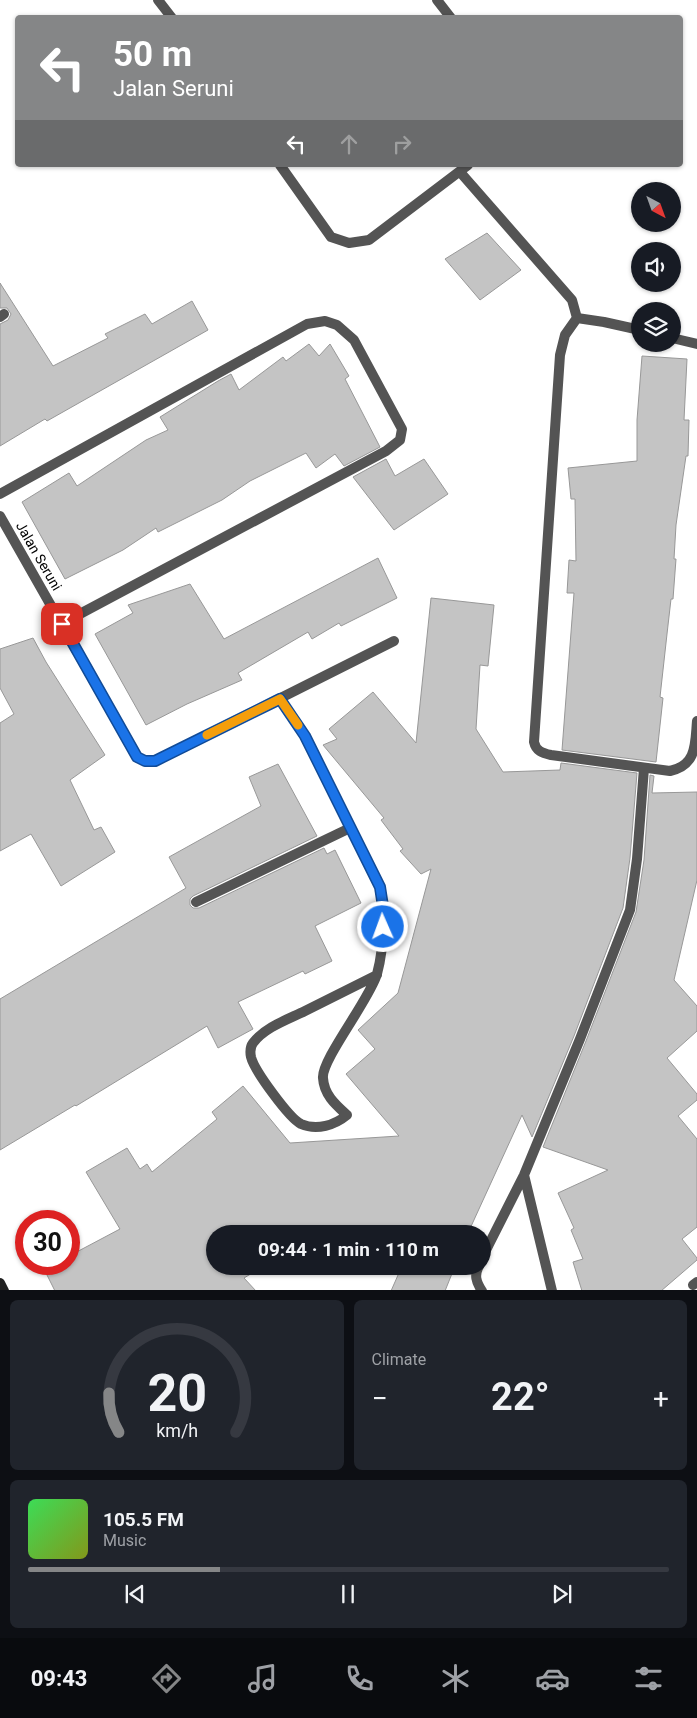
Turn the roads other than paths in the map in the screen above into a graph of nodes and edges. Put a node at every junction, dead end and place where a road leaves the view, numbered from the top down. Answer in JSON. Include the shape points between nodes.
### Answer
{"nodes":[{"id":1,"x":158,"y":0,"type":"edge"},
{"id":2,"x":437,"y":0,"type":"edge"},
{"id":3,"x":170,"y":15,"type":"edge"},
{"id":4,"x":449,"y":15,"type":"edge"},
{"id":5,"x":281,"y":167,"type":"edge"},
{"id":6,"x":464,"y":168,"type":"edge"},
{"id":7,"x":577,"y":318,"type":"junction"},
{"id":8,"x":631,"y":328,"type":"edge"},
{"id":9,"x":681,"y":340,"type":"edge"},
{"id":10,"x":697,"y":344,"type":"edge"},
{"id":11,"x":0,"y":494,"type":"edge"},
{"id":12,"x":0,"y":516,"type":"edge"},
{"id":13,"x":62,"y":624,"type":"junction"},
{"id":14,"x":394,"y":641,"type":"dead end"},
{"id":15,"x":280,"y":699,"type":"junction"},
{"id":16,"x":697,"y":721,"type":"edge"},
{"id":17,"x":644,"y":768,"type":"junction"},
{"id":18,"x":350,"y":828,"type":"junction"},
{"id":19,"x":196,"y":902,"type":"dead end"},
{"id":20,"x":377,"y":975,"type":"junction"},
{"id":21,"x":524,"y":1175,"type":"junction"},
{"id":22,"x":491,"y":1240,"type":"edge"},
{"id":23,"x":476,"y":1275,"type":"edge"},
{"id":24,"x":0,"y":1284,"type":"edge"},
{"id":25,"x":4,"y":1290,"type":"edge"},
{"id":26,"x":482,"y":1290,"type":"edge"},
{"id":27,"x":552,"y":1290,"type":"edge"}],
"edges":[{"from":1,"to":3,"type":"street"},
{"from":2,"to":4,"type":"street"},
{"from":5,"to":6,"type":"street","via":[[331,237],[349,243],[369,240]]},
{"from":6,"to":7,"type":"street","via":[[572,300]]},
{"from":7,"to":8,"type":"street"},
{"from":7,"to":17,"type":"street","via":[[565,335],[560,355],[534,742],[536,749],[551,755]]},
{"from":9,"to":10,"type":"street"},
{"from":11,"to":13,"type":"street","via":[[306,324],[316,322],[336,325],[354,340],[402,429],[400,440],[386,451]]},
{"from":12,"to":13,"type":"street","name":"Jalan Seruni"},
{"from":13,"to":15,"type":"street","name":"Jalan Seruni","via":[[137,757],[145,761],[155,761]]},
{"from":14,"to":15,"type":"street","name":"Jalan Seruni"},
{"from":15,"to":18,"type":"street","via":[[305,736]]},
{"from":16,"to":17,"type":"street","via":[[695,750],[689,762],[670,771]]},
{"from":17,"to":21,"type":"street","via":[[630,910]]},
{"from":18,"to":19,"type":"street"},
{"from":18,"to":20,"type":"street","via":[[380,887],[384,913]]},
{"from":20,"to":20,"type":"street","via":[[322,1077],[326,1093],[348,1115],[327,1126],[300,1123],[256,1068],[250,1048],[273,1027]]},
{"from":21,"to":22,"type":"street"},
{"from":21,"to":27,"type":"street"},
{"from":23,"to":26,"type":"street"},
{"from":24,"to":25,"type":"street"}]}
